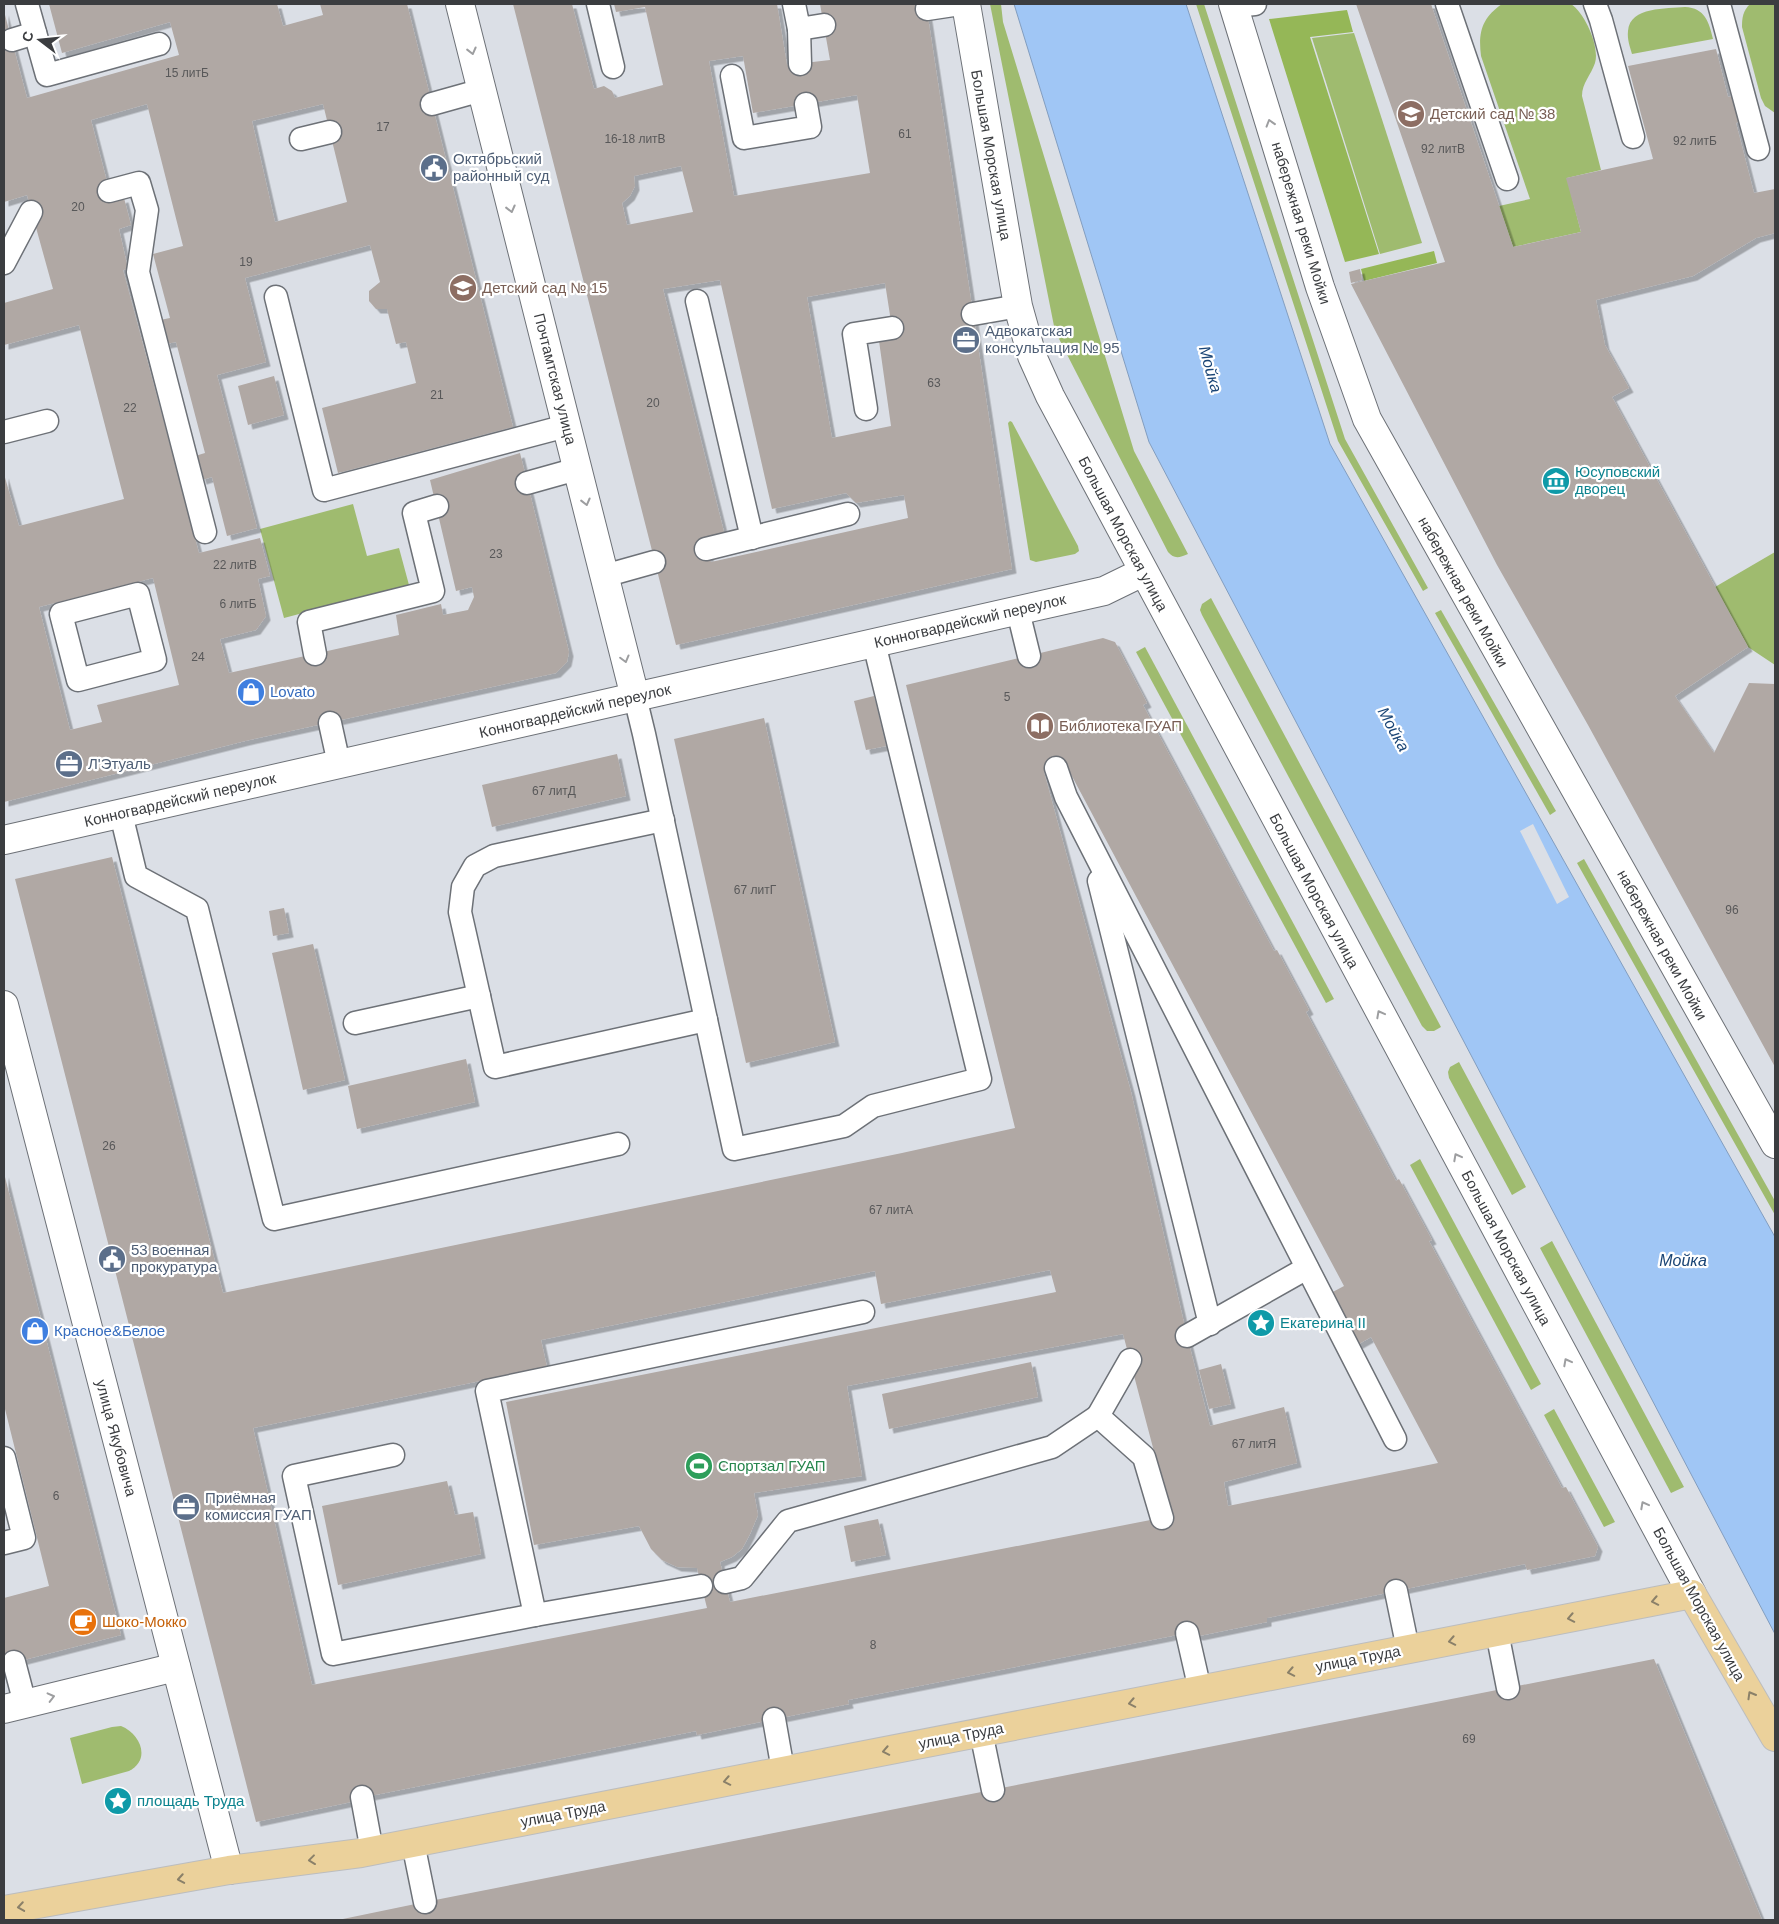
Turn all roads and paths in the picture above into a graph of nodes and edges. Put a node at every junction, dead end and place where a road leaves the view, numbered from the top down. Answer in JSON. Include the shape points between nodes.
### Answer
{"nodes":[{"id":1,"x":27,"y":4,"type":"edge"},
{"id":2,"x":460,"y":4,"type":"edge"},
{"id":3,"x":598,"y":4,"type":"edge"},
{"id":4,"x":794,"y":4,"type":"edge"},
{"id":5,"x":960,"y":4,"type":"edge"},
{"id":6,"x":966,"y":4,"type":"edge"},
{"id":7,"x":1241,"y":4,"type":"edge"},
{"id":8,"x":1447,"y":4,"type":"edge"},
{"id":9,"x":1595,"y":4,"type":"edge"},
{"id":10,"x":1719,"y":4,"type":"edge"},
{"id":11,"x":927,"y":9,"type":"dead end"},
{"id":12,"x":824,"y":25,"type":"dead end"},
{"id":13,"x":799,"y":29,"type":"junction"},
{"id":14,"x":35,"y":33,"type":"junction"},
{"id":15,"x":12,"y":40,"type":"dead end"},
{"id":16,"x":159,"y":44,"type":"dead end"},
{"id":17,"x":800,"y":64,"type":"dead end"},
{"id":18,"x":613,"y":67,"type":"dead end"},
{"id":19,"x":732,"y":76,"type":"dead end"},
{"id":20,"x":482,"y":90,"type":"junction"},
{"id":21,"x":432,"y":104,"type":"dead end"},
{"id":22,"x":806,"y":104,"type":"dead end"},
{"id":23,"x":330,"y":132,"type":"dead end"},
{"id":24,"x":1633,"y":137,"type":"dead end"},
{"id":25,"x":301,"y":139,"type":"dead end"},
{"id":26,"x":1758,"y":149,"type":"dead end"},
{"id":27,"x":1507,"y":179,"type":"dead end"},
{"id":28,"x":109,"y":190,"type":"dead end"},
{"id":29,"x":31,"y":212,"type":"dead end"},
{"id":30,"x":4,"y":263,"type":"edge"},
{"id":31,"x":276,"y":298,"type":"dead end"},
{"id":32,"x":697,"y":301,"type":"dead end"},
{"id":33,"x":1018,"y":306,"type":"junction"},
{"id":34,"x":973,"y":314,"type":"dead end"},
{"id":35,"x":892,"y":328,"type":"dead end"},
{"id":36,"x":866,"y":409,"type":"dead end"},
{"id":37,"x":47,"y":421,"type":"dead end"},
{"id":38,"x":566,"y":426,"type":"junction"},
{"id":39,"x":4,"y":432,"type":"edge"},
{"id":40,"x":577,"y":469,"type":"junction"},
{"id":41,"x":527,"y":483,"type":"dead end"},
{"id":42,"x":437,"y":506,"type":"dead end"},
{"id":43,"x":848,"y":514,"type":"dead end"},
{"id":44,"x":205,"y":532,"type":"dead end"},
{"id":45,"x":752,"y":538,"type":"junction"},
{"id":46,"x":706,"y":549,"type":"dead end"},
{"id":47,"x":654,"y":562,"type":"dead end"},
{"id":48,"x":1143,"y":572,"type":"junction"},
{"id":49,"x":604,"y":576,"type":"junction"},
{"id":50,"x":1018,"y":610,"type":"junction"},
{"id":51,"x":874,"y":643,"type":"junction"},
{"id":52,"x":315,"y":654,"type":"dead end"},
{"id":53,"x":1029,"y":656,"type":"dead end"},
{"id":54,"x":63,"y":661,"type":"joint"},
{"id":55,"x":635,"y":697,"type":"junction"},
{"id":56,"x":330,"y":723,"type":"dead end"},
{"id":57,"x":339,"y":764,"type":"junction"},
{"id":58,"x":1056,"y":768,"type":"dead end"},
{"id":59,"x":121,"y":814,"type":"junction"},
{"id":60,"x":663,"y":820,"type":"junction"},
{"id":61,"x":4,"y":840,"type":"edge"},
{"id":62,"x":1090,"y":842,"type":"junction"},
{"id":63,"x":479,"y":996,"type":"junction"},
{"id":64,"x":5,"y":1015,"type":"edge"},
{"id":65,"x":706,"y":1020,"type":"junction"},
{"id":66,"x":355,"y":1023,"type":"dead end"},
{"id":67,"x":618,"y":1144,"type":"dead end"},
{"id":68,"x":1775,"y":1144,"type":"edge"},
{"id":69,"x":1307,"y":1268,"type":"junction"},
{"id":70,"x":863,"y":1312,"type":"dead end"},
{"id":71,"x":1210,"y":1324,"type":"junction"},
{"id":72,"x":1187,"y":1336,"type":"dead end"},
{"id":73,"x":1130,"y":1360,"type":"dead end"},
{"id":74,"x":1098,"y":1416,"type":"junction"},
{"id":75,"x":1395,"y":1439,"type":"dead end"},
{"id":76,"x":393,"y":1455,"type":"dead end"},
{"id":77,"x":4,"y":1458,"type":"edge"},
{"id":78,"x":1162,"y":1518,"type":"dead end"},
{"id":79,"x":4,"y":1543,"type":"edge"},
{"id":80,"x":725,"y":1582,"type":"dead end"},
{"id":81,"x":701,"y":1586,"type":"dead end"},
{"id":82,"x":1396,"y":1591,"type":"dead end"},
{"id":83,"x":1692,"y":1594,"type":"junction"},
{"id":84,"x":535,"y":1614,"type":"junction"},
{"id":85,"x":1497,"y":1632,"type":"junction"},
{"id":86,"x":1187,"y":1633,"type":"dead end"},
{"id":87,"x":1408,"y":1649,"type":"junction"},
{"id":88,"x":14,"y":1662,"type":"dead end"},
{"id":89,"x":176,"y":1667,"type":"junction"},
{"id":90,"x":1508,"y":1688,"type":"dead end"},
{"id":91,"x":1200,"y":1690,"type":"junction"},
{"id":92,"x":14,"y":1706,"type":"edge"},
{"id":93,"x":774,"y":1719,"type":"dead end"},
{"id":94,"x":981,"y":1732,"type":"junction"},
{"id":95,"x":1775,"y":1737,"type":"edge"},
{"id":96,"x":783,"y":1770,"type":"junction"},
{"id":97,"x":993,"y":1790,"type":"dead end"},
{"id":98,"x":362,"y":1797,"type":"dead end"},
{"id":99,"x":413,"y":1843,"type":"junction"},
{"id":100,"x":372,"y":1851,"type":"junction"},
{"id":101,"x":229,"y":1870,"type":"junction"},
{"id":102,"x":425,"y":1902,"type":"dead end"},
{"id":103,"x":4,"y":1910,"type":"edge"}],
"edges":[{"from":1,"to":14,"type":"lane"},
{"from":2,"to":20,"type":"street","name":"Почтамтская улица","one_way":true},
{"from":3,"to":18,"type":"lane"},
{"from":4,"to":13,"type":"lane"},
{"from":5,"to":11,"type":"lane"},
{"from":6,"to":33,"type":"street","name":"Большая Морская улица"},
{"from":68,"to":7,"type":"street","name":"набережная реки Мойки","one_way":true,"via":[[1367,419],[1320,287]]},
{"from":8,"to":27,"type":"lane"},
{"from":9,"to":24,"type":"lane"},
{"from":10,"to":26,"type":"lane"},
{"from":12,"to":13,"type":"lane"},
{"from":13,"to":17,"type":"lane"},
{"from":14,"to":15,"type":"lane"},
{"from":14,"to":16,"type":"lane","via":[[47,75]]},
{"from":19,"to":22,"type":"lane","via":[[744,138],[810,127]]},
{"from":20,"to":21,"type":"lane"},
{"from":20,"to":38,"type":"street","name":"Почтамтская улица","one_way":true},
{"from":23,"to":25,"type":"lane"},
{"from":28,"to":44,"type":"lane","via":[[139,183],[147,210],[138,272]]},
{"from":29,"to":30,"type":"lane"},
{"from":31,"to":38,"type":"lane","via":[[324,490]]},
{"from":32,"to":45,"type":"lane"},
{"from":33,"to":34,"type":"lane"},
{"from":33,"to":48,"type":"street","name":"Большая Морская улица","via":[[1032,356],[1050,396]]},
{"from":35,"to":36,"type":"lane","via":[[854,334]]},
{"from":37,"to":39,"type":"lane"},
{"from":38,"to":40,"type":"street","name":"Почтамтская улица"},
{"from":40,"to":41,"type":"lane"},
{"from":40,"to":49,"type":"street","name":"Почтамтская улица","one_way":true},
{"from":42,"to":52,"type":"lane","via":[[414,512],[433,591],[309,622]]},
{"from":43,"to":45,"type":"lane"},
{"from":45,"to":46,"type":"lane"},
{"from":47,"to":49,"type":"lane"},
{"from":48,"to":50,"type":"street","name":"Конногвардейский переулок","via":[[1104,591]]},
{"from":83,"to":48,"type":"street","name":"Большая Морская улица","one_way":true},
{"from":49,"to":55,"type":"street","name":"Почтамтская улица","one_way":true},
{"from":50,"to":51,"type":"street","name":"Конногвардейский переулок"},
{"from":50,"to":53,"type":"lane"},
{"from":51,"to":55,"type":"street","name":"Конногвардейский переулок"},
{"from":51,"to":65,"type":"lane","via":[[980,1079],[873,1106],[844,1126],[734,1150]]},
{"from":54,"to":54,"type":"lane","via":[[78,680],[155,660],[138,594],[61,614]]},
{"from":55,"to":57,"type":"street","name":"Конногвардейский переулок"},
{"from":55,"to":60,"type":"lane"},
{"from":56,"to":57,"type":"lane"},
{"from":57,"to":59,"type":"street","name":"Конногвардейский переулок"},
{"from":58,"to":62,"type":"lane","via":[[1066,797]]},
{"from":59,"to":61,"type":"street","name":"Конногвардейский переулок"},
{"from":59,"to":67,"type":"lane","via":[[136,876],[197,909],[274,1219]]},
{"from":60,"to":63,"type":"lane","via":[[494,856],[475,866],[463,887],[460,912]]},
{"from":60,"to":65,"type":"lane"},
{"from":62,"to":69,"type":"lane"},
{"from":62,"to":71,"type":"lane"},
{"from":63,"to":65,"type":"lane","via":[[495,1067]]},
{"from":63,"to":66,"type":"lane"},
{"from":64,"to":89,"type":"street","name":"улица Якубовича"},
{"from":69,"to":71,"type":"lane"},
{"from":69,"to":75,"type":"lane"},
{"from":70,"to":84,"type":"lane","via":[[487,1390]]},
{"from":71,"to":72,"type":"lane"},
{"from":73,"to":74,"type":"lane"},
{"from":74,"to":78,"type":"lane","via":[[1144,1457]]},
{"from":74,"to":80,"type":"lane","via":[[1052,1447],[788,1521],[742,1578]]},
{"from":76,"to":84,"type":"lane","via":[[294,1476],[333,1654]]},
{"from":77,"to":79,"type":"lane","via":[[24,1538]]},
{"from":81,"to":84,"type":"lane"},
{"from":82,"to":87,"type":"lane"},
{"from":83,"to":85,"type":"main road","name":"улица Труда","one_way":true},
{"from":95,"to":83,"type":"main road","name":"Большая Морская улица","one_way":true},
{"from":85,"to":87,"type":"main road","name":"улица Труда","one_way":true},
{"from":85,"to":90,"type":"lane"},
{"from":86,"to":91,"type":"lane"},
{"from":87,"to":91,"type":"main road","name":"улица Труда","one_way":true},
{"from":88,"to":92,"type":"lane"},
{"from":92,"to":89,"type":"street","one_way":true},
{"from":89,"to":101,"type":"street","name":"улица Якубовича"},
{"from":91,"to":94,"type":"main road","name":"улица Труда","one_way":true},
{"from":93,"to":96,"type":"lane"},
{"from":94,"to":96,"type":"main road","name":"улица Труда","one_way":true},
{"from":94,"to":97,"type":"lane"},
{"from":96,"to":99,"type":"main road","name":"улица Труда","one_way":true},
{"from":98,"to":100,"type":"lane"},
{"from":99,"to":100,"type":"main road","name":"улица Труда"},
{"from":99,"to":102,"type":"lane"},
{"from":100,"to":101,"type":"main road","name":"улица Труда","one_way":true},
{"from":101,"to":103,"type":"main road","one_way":true}]}
